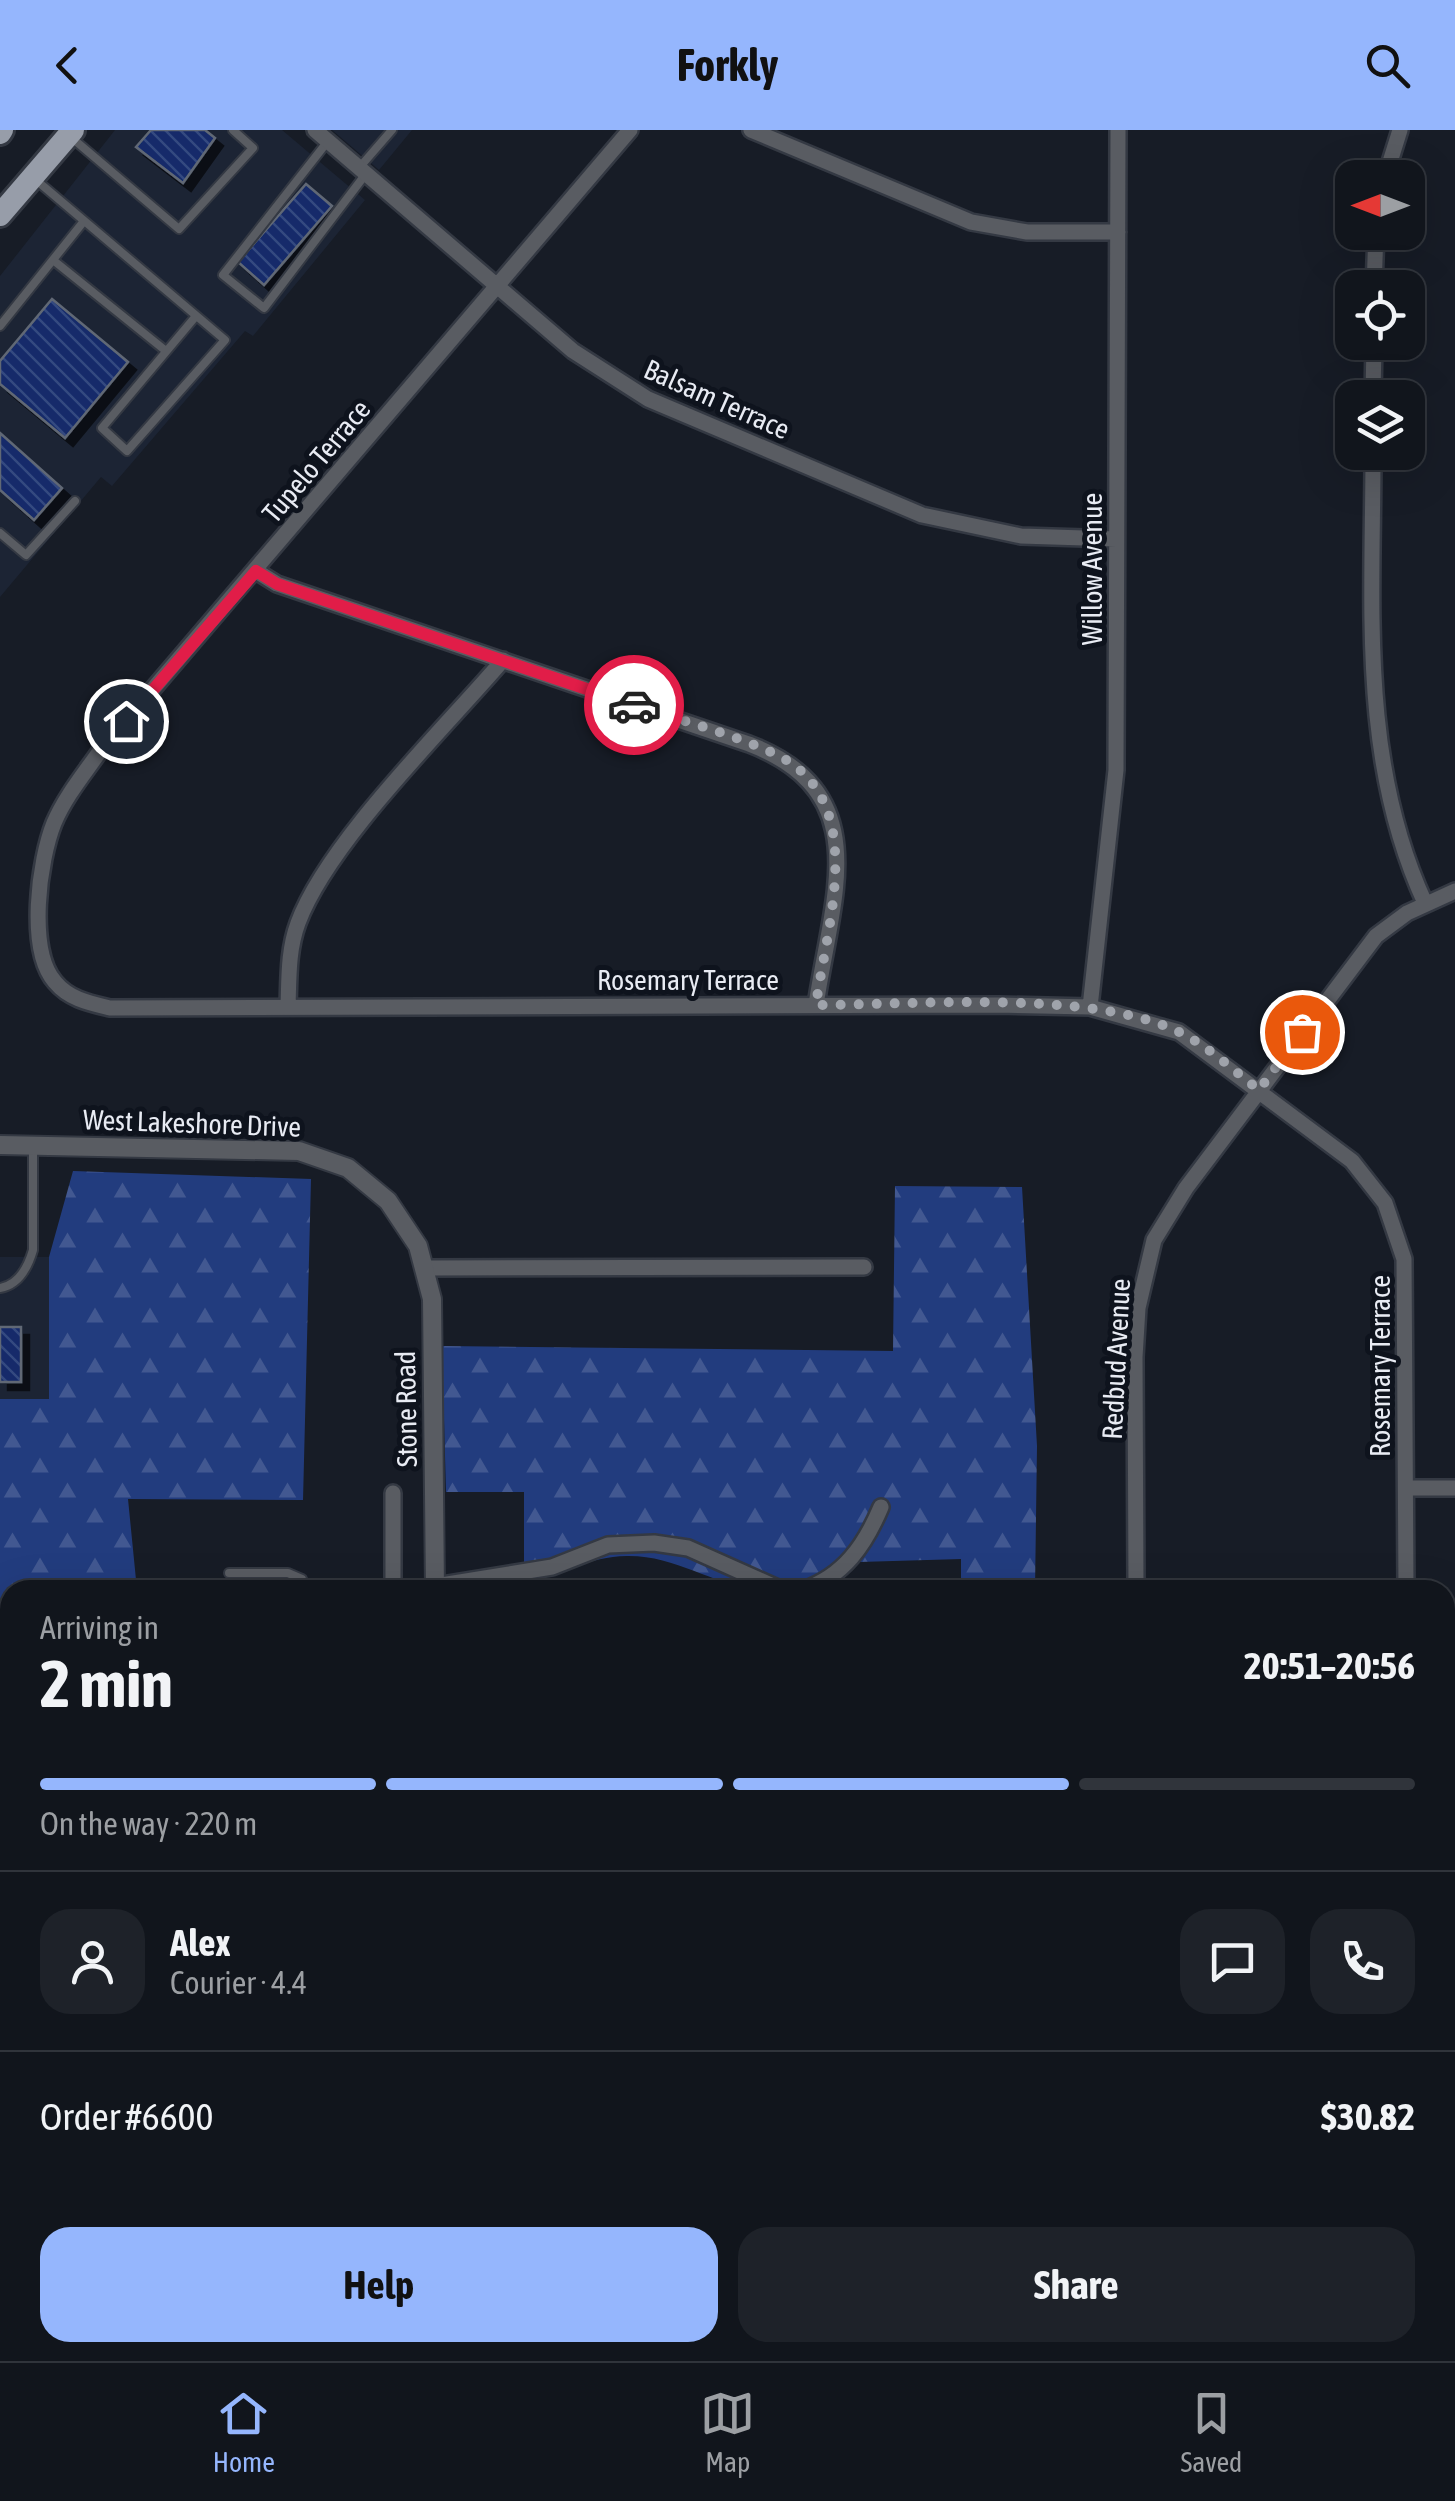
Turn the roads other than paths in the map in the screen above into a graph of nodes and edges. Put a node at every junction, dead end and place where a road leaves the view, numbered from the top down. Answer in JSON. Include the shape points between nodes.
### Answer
{"nodes":[{"id":1,"x":232,"y":130,"type":"edge"},
{"id":2,"x":392,"y":130,"type":"edge"},
{"id":3,"x":630,"y":130,"type":"edge"},
{"id":4,"x":751,"y":130,"type":"edge"},
{"id":5,"x":1118,"y":130,"type":"edge"},
{"id":6,"x":1400,"y":130,"type":"edge"},
{"id":7,"x":71,"y":132,"type":"edge"},
{"id":8,"x":321,"y":136,"type":"edge"},
{"id":9,"x":1391,"y":160,"type":"edge"},
{"id":10,"x":363,"y":171,"type":"junction"},
{"id":11,"x":32,"y":178,"type":"junction"},
{"id":12,"x":0,"y":215,"type":"edge"},
{"id":13,"x":84,"y":221,"type":"junction"},
{"id":14,"x":1118,"y":232,"type":"junction"},
{"id":15,"x":53,"y":260,"type":"junction"},
{"id":16,"x":497,"y":286,"type":"junction"},
{"id":17,"x":196,"y":316,"type":"junction"},
{"id":18,"x":0,"y":326,"type":"edge"},
{"id":19,"x":166,"y":351,"type":"junction"},
{"id":20,"x":1374,"y":470,"type":"edge"},
{"id":21,"x":75,"y":500,"type":"dead end"},
{"id":22,"x":0,"y":532,"type":"edge"},
{"id":23,"x":1116,"y":539,"type":"junction"},
{"id":24,"x":256,"y":571,"type":"junction"},
{"id":25,"x":503,"y":660,"type":"junction"},
{"id":26,"x":1455,"y":891,"type":"edge"},
{"id":27,"x":1425,"y":903,"type":"junction"},
{"id":28,"x":41,"y":951,"type":"joint"},
{"id":29,"x":816,"y":1005,"type":"junction"},
{"id":30,"x":288,"y":1007,"type":"junction"},
{"id":31,"x":1090,"y":1007,"type":"junction"},
{"id":32,"x":1259,"y":1090,"type":"junction"},
{"id":33,"x":0,"y":1145,"type":"edge"},
{"id":34,"x":33,"y":1145,"type":"junction"},
{"id":35,"x":411,"y":1232,"type":"joint"},
{"id":36,"x":864,"y":1267,"type":"dead end"},
{"id":37,"x":426,"y":1268,"type":"junction"},
{"id":38,"x":0,"y":1288,"type":"edge"},
{"id":39,"x":1406,"y":1488,"type":"junction"},
{"id":40,"x":1455,"y":1488,"type":"edge"},
{"id":41,"x":393,"y":1493,"type":"dead end"},
{"id":42,"x":881,"y":1507,"type":"dead end"},
{"id":43,"x":229,"y":1574,"type":"dead end"},
{"id":44,"x":302,"y":1580,"type":"edge"},
{"id":45,"x":393,"y":1580,"type":"edge"},
{"id":46,"x":435,"y":1580,"type":"edge"},
{"id":47,"x":480,"y":1580,"type":"edge"},
{"id":48,"x":760,"y":1580,"type":"edge"},
{"id":49,"x":822,"y":1580,"type":"edge"},
{"id":50,"x":1136,"y":1580,"type":"edge"},
{"id":51,"x":1406,"y":1580,"type":"edge"}],
"edges":[{"from":1,"to":7,"type":"lane","via":[[252,148],[179,229]]},
{"from":2,"to":10,"type":"lane"},
{"from":3,"to":16,"type":"street","name":"Tupelo Terrace"},
{"from":4,"to":14,"type":"street","via":[[971,222],[1027,232]]},
{"from":5,"to":14,"type":"street","name":"Willow Avenue"},
{"from":6,"to":9,"type":"street"},
{"from":7,"to":11,"type":"main road"},
{"from":8,"to":10,"type":"street","name":"Balsam Terrace"},
{"from":8,"to":10,"type":"lane","via":[[223,275],[264,308]]},
{"from":10,"to":16,"type":"street","name":"Balsam Terrace"},
{"from":11,"to":12,"type":"main road"},
{"from":11,"to":13,"type":"lane"},
{"from":13,"to":15,"type":"lane"},
{"from":13,"to":17,"type":"lane"},
{"from":14,"to":23,"type":"street","name":"Willow Avenue"},
{"from":15,"to":18,"type":"lane"},
{"from":15,"to":19,"type":"lane"},
{"from":16,"to":23,"type":"street","name":"Balsam Terrace","via":[[573,351],[648,399],[896,506],[1020,536]]},
{"from":16,"to":24,"type":"street","name":"Tupelo Terrace"},
{"from":17,"to":19,"type":"lane"},
{"from":17,"to":19,"type":"lane","via":[[224,340],[128,451],[102,428]]},
{"from":20,"to":27,"type":"street","via":[[1378,754],[1390,812]]},
{"from":21,"to":22,"type":"lane","via":[[26,554]]},
{"from":23,"to":31,"type":"street","name":"Willow Avenue","via":[[1116,770]]},
{"from":24,"to":25,"type":"street","via":[[277,584]]},
{"from":24,"to":28,"type":"street","name":"Tupelo Terrace","via":[[73,788],[48,841]]},
{"from":25,"to":29,"type":"street","via":[[749,744],[806,773],[828,805],[836,844]]},
{"from":25,"to":30,"type":"street","via":[[364,822],[308,900],[289,958]]},
{"from":26,"to":27,"type":"street","name":"Redbud Avenue"},
{"from":27,"to":32,"type":"street","name":"Redbud Avenue","via":[[1376,936]]},
{"from":28,"to":30,"type":"street","name":"Rosemary Terrace","via":[[47,970],[69,995],[110,1008]]},
{"from":29,"to":30,"type":"street","name":"Rosemary Terrace"},
{"from":29,"to":31,"type":"street","name":"Rosemary Terrace"},
{"from":31,"to":32,"type":"street","name":"Rosemary Terrace","via":[[1179,1032]]},
{"from":32,"to":39,"type":"street","name":"Rosemary Terrace","via":[[1352,1162],[1395,1224],[1404,1259]]},
{"from":32,"to":50,"type":"street","name":"Redbud Avenue","via":[[1165,1220],[1145,1268],[1135,1357]]},
{"from":33,"to":34,"type":"street","name":"West Lakeshore Drive"},
{"from":34,"to":35,"type":"street","name":"West Lakeshore Drive","via":[[298,1151],[368,1182]]},
{"from":34,"to":38,"type":"lane","via":[[29,1265]]},
{"from":35,"to":37,"type":"street","name":"Stone Road"},
{"from":36,"to":37,"type":"street"},
{"from":37,"to":46,"type":"street","name":"Stone Road"},
{"from":39,"to":40,"type":"street"},
{"from":39,"to":51,"type":"street","name":"Rosemary Terrace"},
{"from":41,"to":45,"type":"street"},
{"from":42,"to":49,"type":"street","via":[[859,1550]]},
{"from":43,"to":44,"type":"lane","via":[[288,1573]]},
{"from":47,"to":48,"type":"street","via":[[552,1567],[608,1545],[654,1543],[688,1548]]}]}
